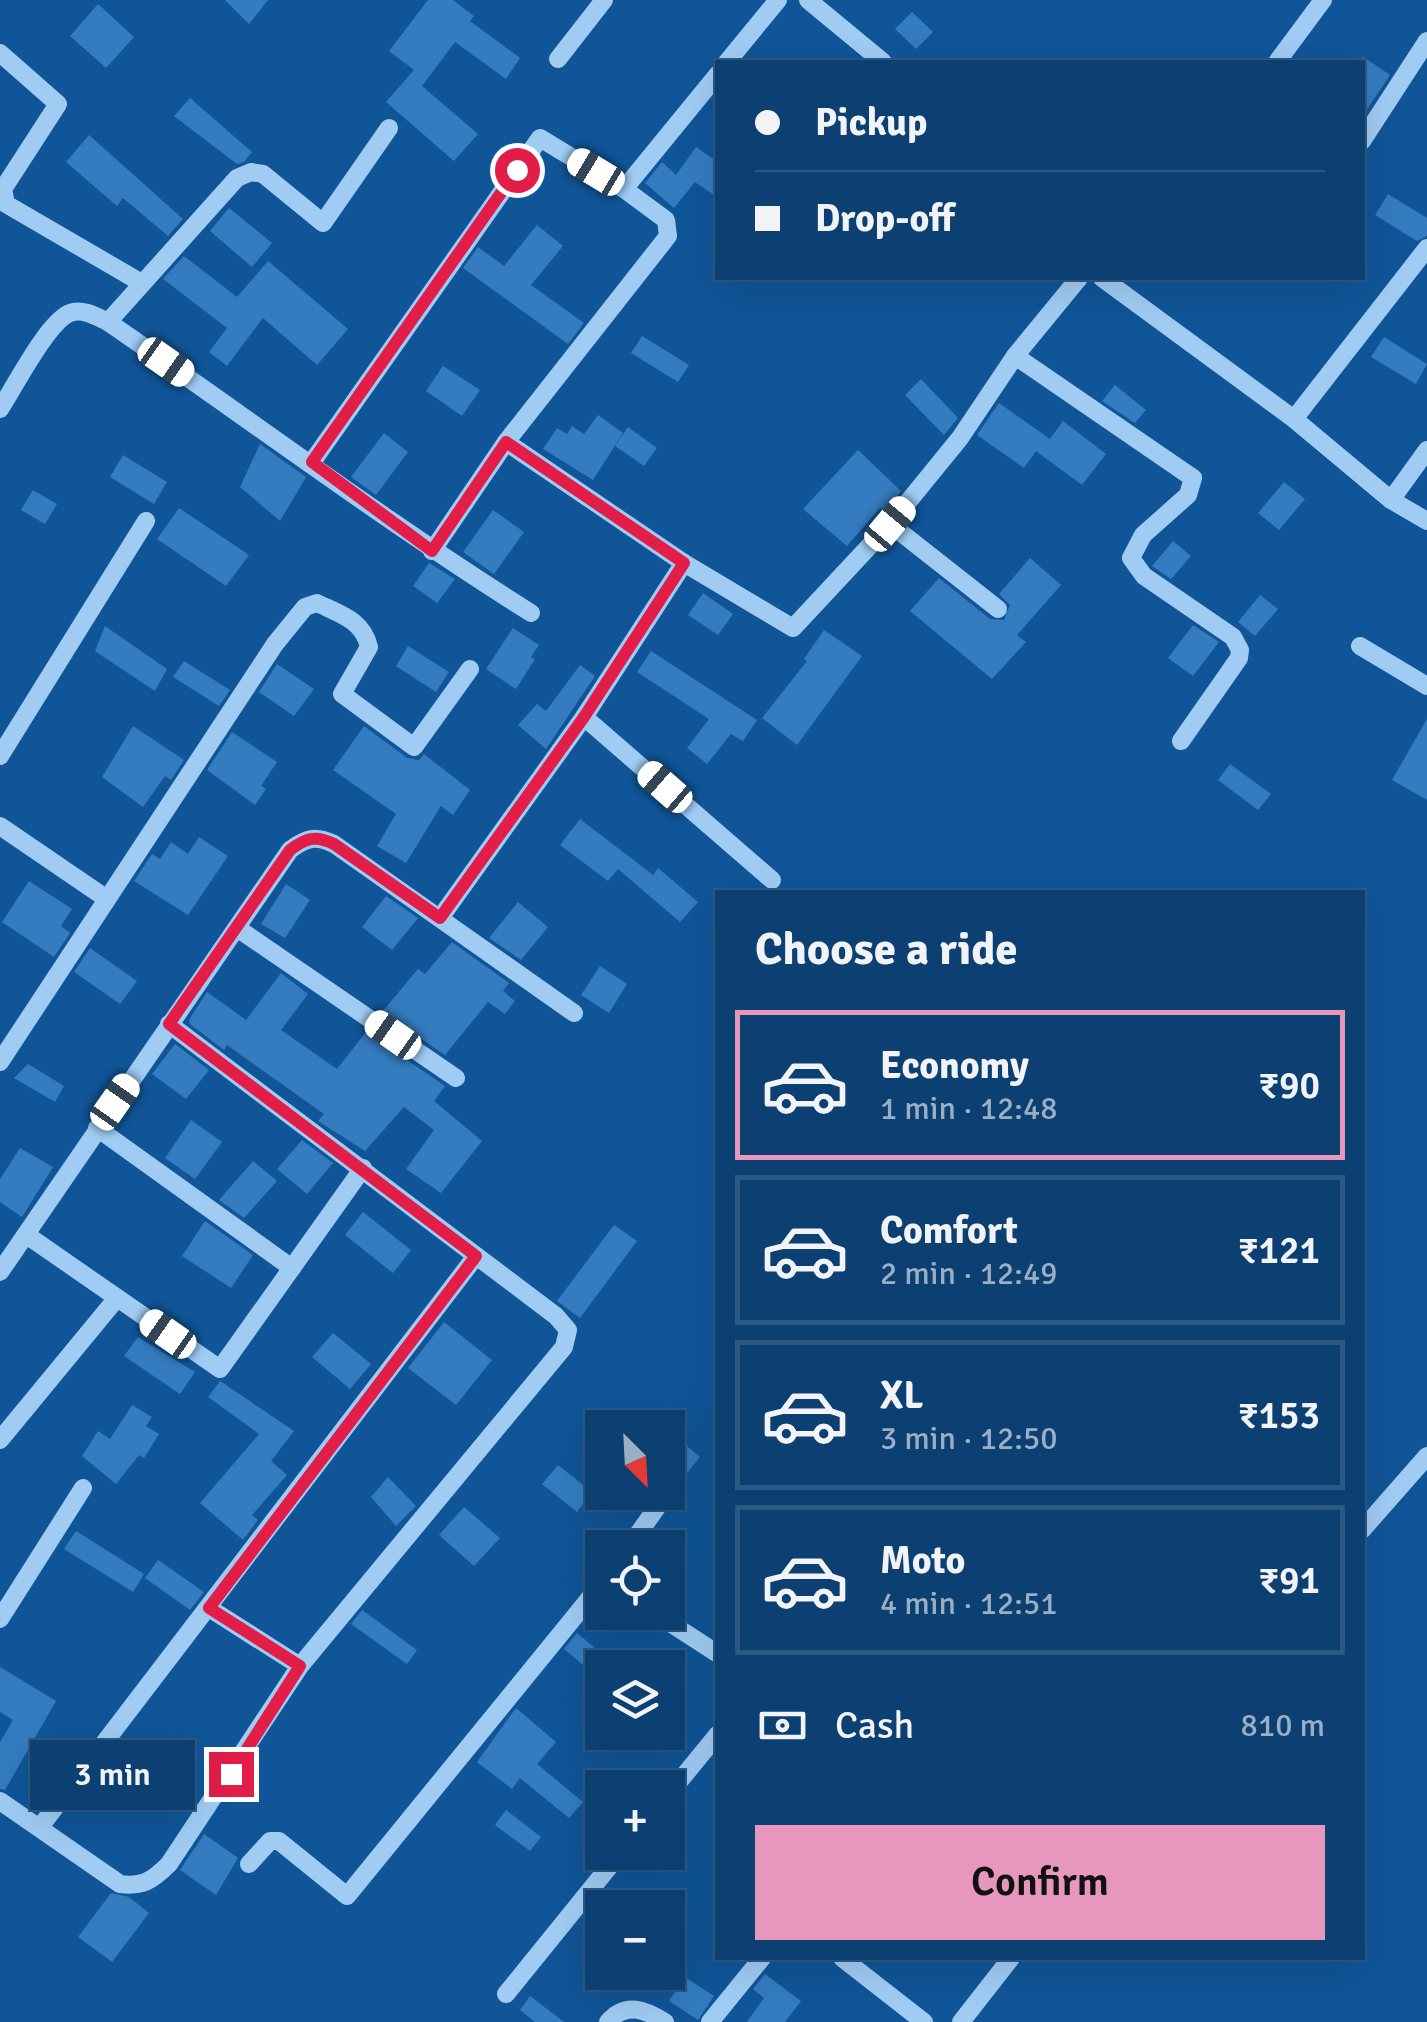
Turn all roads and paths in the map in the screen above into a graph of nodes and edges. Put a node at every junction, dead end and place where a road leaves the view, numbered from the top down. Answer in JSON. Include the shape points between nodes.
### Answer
{"nodes":[{"id":1,"x":604,"y":0,"type":"edge"},
{"id":2,"x":778,"y":0,"type":"edge"},
{"id":3,"x":809,"y":0,"type":"edge"},
{"id":4,"x":1323,"y":0,"type":"edge"},
{"id":5,"x":1427,"y":41,"type":"edge"},
{"id":6,"x":0,"y":52,"type":"edge"},
{"id":7,"x":558,"y":59,"type":"dead end"},
{"id":8,"x":729,"y":60,"type":"edge"},
{"id":9,"x":881,"y":60,"type":"edge"},
{"id":10,"x":1278,"y":60,"type":"edge"},
{"id":11,"x":715,"y":78,"type":"edge"},
{"id":12,"x":389,"y":128,"type":"dead end"},
{"id":13,"x":1365,"y":136,"type":"edge"},
{"id":14,"x":624,"y":189,"type":"junction"},
{"id":15,"x":1427,"y":248,"type":"edge"},
{"id":16,"x":1078,"y":280,"type":"edge"},
{"id":17,"x":1105,"y":280,"type":"edge"},
{"id":18,"x":140,"y":282,"type":"junction"},
{"id":19,"x":108,"y":322,"type":"junction"},
{"id":20,"x":1016,"y":356,"type":"junction"},
{"id":21,"x":0,"y":410,"type":"edge"},
{"id":22,"x":1294,"y":419,"type":"junction"},
{"id":23,"x":506,"y":442,"type":"junction"},
{"id":24,"x":1427,"y":450,"type":"edge"},
{"id":25,"x":312,"y":462,"type":"junction"},
{"id":26,"x":1391,"y":500,"type":"junction"},
{"id":27,"x":146,"y":521,"type":"dead end"},
{"id":28,"x":1427,"y":522,"type":"edge"},
{"id":29,"x":890,"y":524,"type":"junction"},
{"id":30,"x":432,"y":551,"type":"junction"},
{"id":31,"x":684,"y":563,"type":"junction"},
{"id":32,"x":998,"y":608,"type":"dead end"},
{"id":33,"x":531,"y":613,"type":"dead end"},
{"id":34,"x":1360,"y":646,"type":"dead end"},
{"id":35,"x":470,"y":669,"type":"dead end"},
{"id":36,"x":1427,"y":686,"type":"edge"},
{"id":37,"x":584,"y":717,"type":"junction"},
{"id":38,"x":1180,"y":741,"type":"dead end"},
{"id":39,"x":0,"y":756,"type":"edge"},
{"id":40,"x":0,"y":826,"type":"edge"},
{"id":41,"x":772,"y":880,"type":"dead end"},
{"id":42,"x":107,"y":899,"type":"junction"},
{"id":43,"x":440,"y":918,"type":"junction"},
{"id":44,"x":237,"y":928,"type":"junction"},
{"id":45,"x":574,"y":1013,"type":"dead end"},
{"id":46,"x":169,"y":1024,"type":"junction"},
{"id":47,"x":0,"y":1062,"type":"edge"},
{"id":48,"x":456,"y":1078,"type":"dead end"},
{"id":49,"x":97,"y":1128,"type":"junction"},
{"id":50,"x":363,"y":1168,"type":"junction"},
{"id":51,"x":28,"y":1236,"type":"junction"},
{"id":52,"x":476,"y":1256,"type":"junction"},
{"id":53,"x":292,"y":1268,"type":"junction"},
{"id":54,"x":0,"y":1272,"type":"edge"},
{"id":55,"x":117,"y":1298,"type":"junction"},
{"id":56,"x":0,"y":1440,"type":"edge"},
{"id":57,"x":1427,"y":1456,"type":"edge"},
{"id":58,"x":83,"y":1488,"type":"dead end"},
{"id":59,"x":1365,"y":1527,"type":"edge"},
{"id":60,"x":585,"y":1604,"type":"edge"},
{"id":61,"x":209,"y":1608,"type":"junction"},
{"id":62,"x":0,"y":1619,"type":"edge"},
{"id":63,"x":680,"y":1630,"type":"edge"},
{"id":64,"x":715,"y":1652,"type":"edge"},
{"id":65,"x":300,"y":1666,"type":"junction"},
{"id":66,"x":715,"y":1738,"type":"edge"},
{"id":67,"x":685,"y":1774,"type":"edge"},
{"id":68,"x":0,"y":1801,"type":"edge"},
{"id":69,"x":40,"y":1827,"type":"junction"},
{"id":70,"x":249,"y":1864,"type":"dead end"},
{"id":71,"x":606,"y":1870,"type":"edge"},
{"id":72,"x":760,"y":1960,"type":"edge"},
{"id":73,"x":845,"y":1960,"type":"edge"},
{"id":74,"x":1009,"y":1960,"type":"edge"},
{"id":75,"x":506,"y":1994,"type":"dead end"},
{"id":76,"x":608,"y":2022,"type":"edge"},
{"id":77,"x":666,"y":2022,"type":"edge"},
{"id":78,"x":710,"y":2022,"type":"edge"},
{"id":79,"x":924,"y":2022,"type":"edge"},
{"id":80,"x":961,"y":2022,"type":"edge"}],
"edges":[{"from":1,"to":7,"type":"street"},
{"from":2,"to":8,"type":"street"},
{"from":3,"to":9,"type":"street"},
{"from":4,"to":10,"type":"street"},
{"from":5,"to":13,"type":"street"},
{"from":6,"to":18,"type":"street","via":[[58,104],[3,189],[6,204]]},
{"from":11,"to":14,"type":"street"},
{"from":12,"to":18,"type":"street","via":[[323,223],[263,174],[251,172],[237,178]]},
{"from":14,"to":23,"type":"street","via":[[666,220],[668,236]]},
{"from":14,"to":25,"type":"street","via":[[540,138]]},
{"from":15,"to":22,"type":"street"},
{"from":16,"to":20,"type":"street"},
{"from":17,"to":22,"type":"street"},
{"from":18,"to":19,"type":"street"},
{"from":19,"to":21,"type":"street","via":[[85,312],[54,324]]},
{"from":19,"to":25,"type":"street"},
{"from":20,"to":29,"type":"street"},
{"from":20,"to":38,"type":"street","via":[[1194,478],[1188,495],[1143,535],[1131,558],[1144,576],[1233,636],[1240,650]]},
{"from":22,"to":26,"type":"street"},
{"from":23,"to":30,"type":"street"},
{"from":23,"to":31,"type":"street"},
{"from":24,"to":26,"type":"street"},
{"from":25,"to":30,"type":"street"},
{"from":26,"to":28,"type":"street"},
{"from":27,"to":39,"type":"street"},
{"from":29,"to":31,"type":"street","via":[[793,628]]},
{"from":29,"to":32,"type":"street"},
{"from":30,"to":33,"type":"street"},
{"from":31,"to":37,"type":"street"},
{"from":34,"to":36,"type":"street"},
{"from":35,"to":42,"type":"street","via":[[414,747],[342,694],[369,647],[366,634],[318,603],[304,607]]},
{"from":37,"to":41,"type":"street"},
{"from":37,"to":43,"type":"street"},
{"from":40,"to":42,"type":"street"},
{"from":42,"to":47,"type":"street"},
{"from":43,"to":44,"type":"street","via":[[320,837],[290,850]]},
{"from":43,"to":45,"type":"street"},
{"from":44,"to":46,"type":"street"},
{"from":44,"to":48,"type":"street"},
{"from":46,"to":49,"type":"street"},
{"from":46,"to":50,"type":"street"},
{"from":49,"to":51,"type":"street"},
{"from":49,"to":53,"type":"street"},
{"from":50,"to":52,"type":"street"},
{"from":50,"to":53,"type":"street"},
{"from":51,"to":54,"type":"street"},
{"from":51,"to":55,"type":"street"},
{"from":52,"to":61,"type":"street"},
{"from":52,"to":65,"type":"street","via":[[556,1316],[568,1330],[564,1347]]},
{"from":53,"to":55,"type":"street","via":[[220,1368]]},
{"from":55,"to":56,"type":"street"},
{"from":57,"to":59,"type":"street"},
{"from":58,"to":62,"type":"street"},
{"from":60,"to":70,"type":"street","via":[[347,1896],[280,1841],[270,1841]]},
{"from":61,"to":65,"type":"street"},
{"from":61,"to":69,"type":"street"},
{"from":63,"to":64,"type":"street"},
{"from":65,"to":69,"type":"street","via":[[154,1879],[120,1884]]},
{"from":66,"to":67,"type":"street"},
{"from":68,"to":69,"type":"street"},
{"from":71,"to":75,"type":"street"},
{"from":72,"to":78,"type":"street"},
{"from":73,"to":79,"type":"street"},
{"from":74,"to":80,"type":"street"},
{"from":76,"to":77,"type":"street","via":[[632,2008]]}]}
